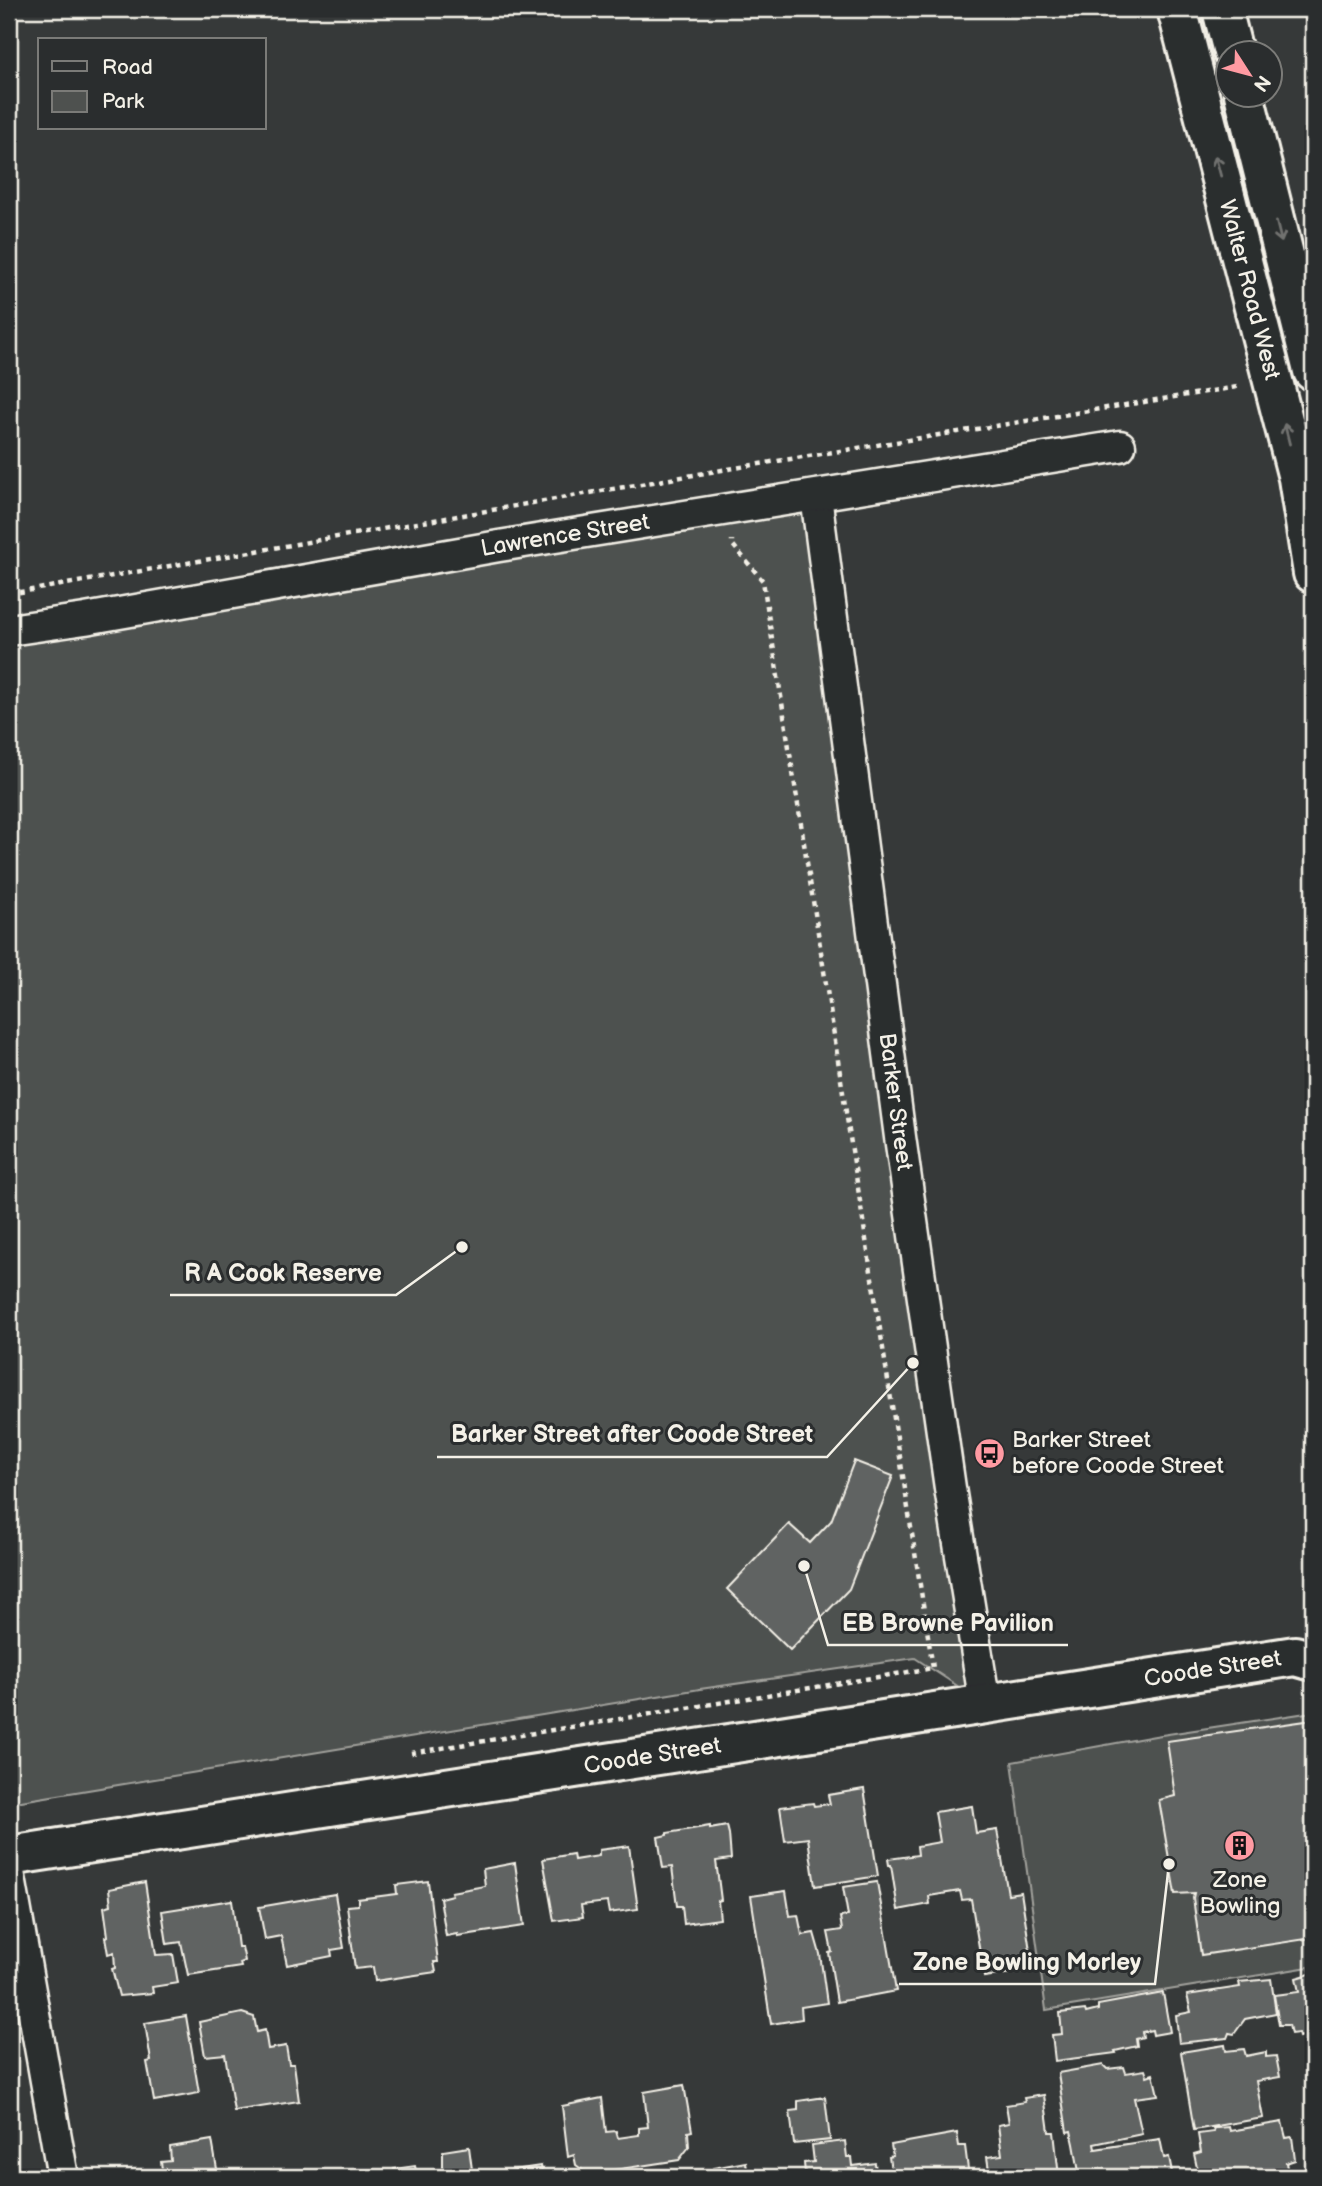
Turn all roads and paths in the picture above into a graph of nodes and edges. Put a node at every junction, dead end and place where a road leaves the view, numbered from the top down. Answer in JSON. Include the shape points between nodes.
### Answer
{"nodes":[{"id":1,"x":1178,"y":9,"type":"edge"},
{"id":2,"x":1222,"y":9,"type":"edge"},
{"id":3,"x":1229,"y":38,"type":"edge"},
{"id":4,"x":1247,"y":108,"type":"edge"},
{"id":5,"x":1313,"y":371,"type":"edge"},
{"id":6,"x":1273,"y":379,"type":"junction"},
{"id":7,"x":1120,"y":446,"type":"dead end"},
{"id":8,"x":722,"y":470,"type":"junction"},
{"id":9,"x":816,"y":496,"type":"junction"},
{"id":10,"x":727,"y":510,"type":"junction"},
{"id":11,"x":1313,"y":573,"type":"edge"},
{"id":12,"x":9,"y":594,"type":"edge"},
{"id":13,"x":9,"y":630,"type":"edge"},
{"id":14,"x":1307,"y":1654,"type":"edge"},
{"id":15,"x":985,"y":1704,"type":"junction"},
{"id":16,"x":399,"y":1755,"type":"dead end"},
{"id":17,"x":9,"y":1856,"type":"edge"},
{"id":18,"x":9,"y":1872,"type":"edge"},
{"id":19,"x":63,"y":2177,"type":"edge"}],
"edges":[{"from":6,"to":1,"type":"main road","name":"Walter Road West","one_way":true},
{"from":2,"to":3,"type":"main road"},
{"from":4,"to":5,"type":"main road","name":"Walter Road West","one_way":true},
{"from":6,"to":8,"type":"path"},
{"from":11,"to":6,"type":"main road","name":"Walter Road West","one_way":true,"via":[[1298,478]]},
{"from":7,"to":9,"type":"street","name":"Lawrence Street"},
{"from":8,"to":10,"type":"path"},
{"from":8,"to":12,"type":"path"},
{"from":9,"to":10,"type":"street","name":"Lawrence Street"},
{"from":9,"to":15,"type":"street","name":"Barker Street","via":[[900,1137]]},
{"from":10,"to":13,"type":"street","name":"Lawrence Street"},
{"from":10,"to":16,"type":"path","via":[[732,544],[763,581],[933,1668]]},
{"from":14,"to":15,"type":"main road","name":"Coode Street"},
{"from":15,"to":17,"type":"main road","name":"Coode Street"},
{"from":18,"to":19,"type":"street"}]}
